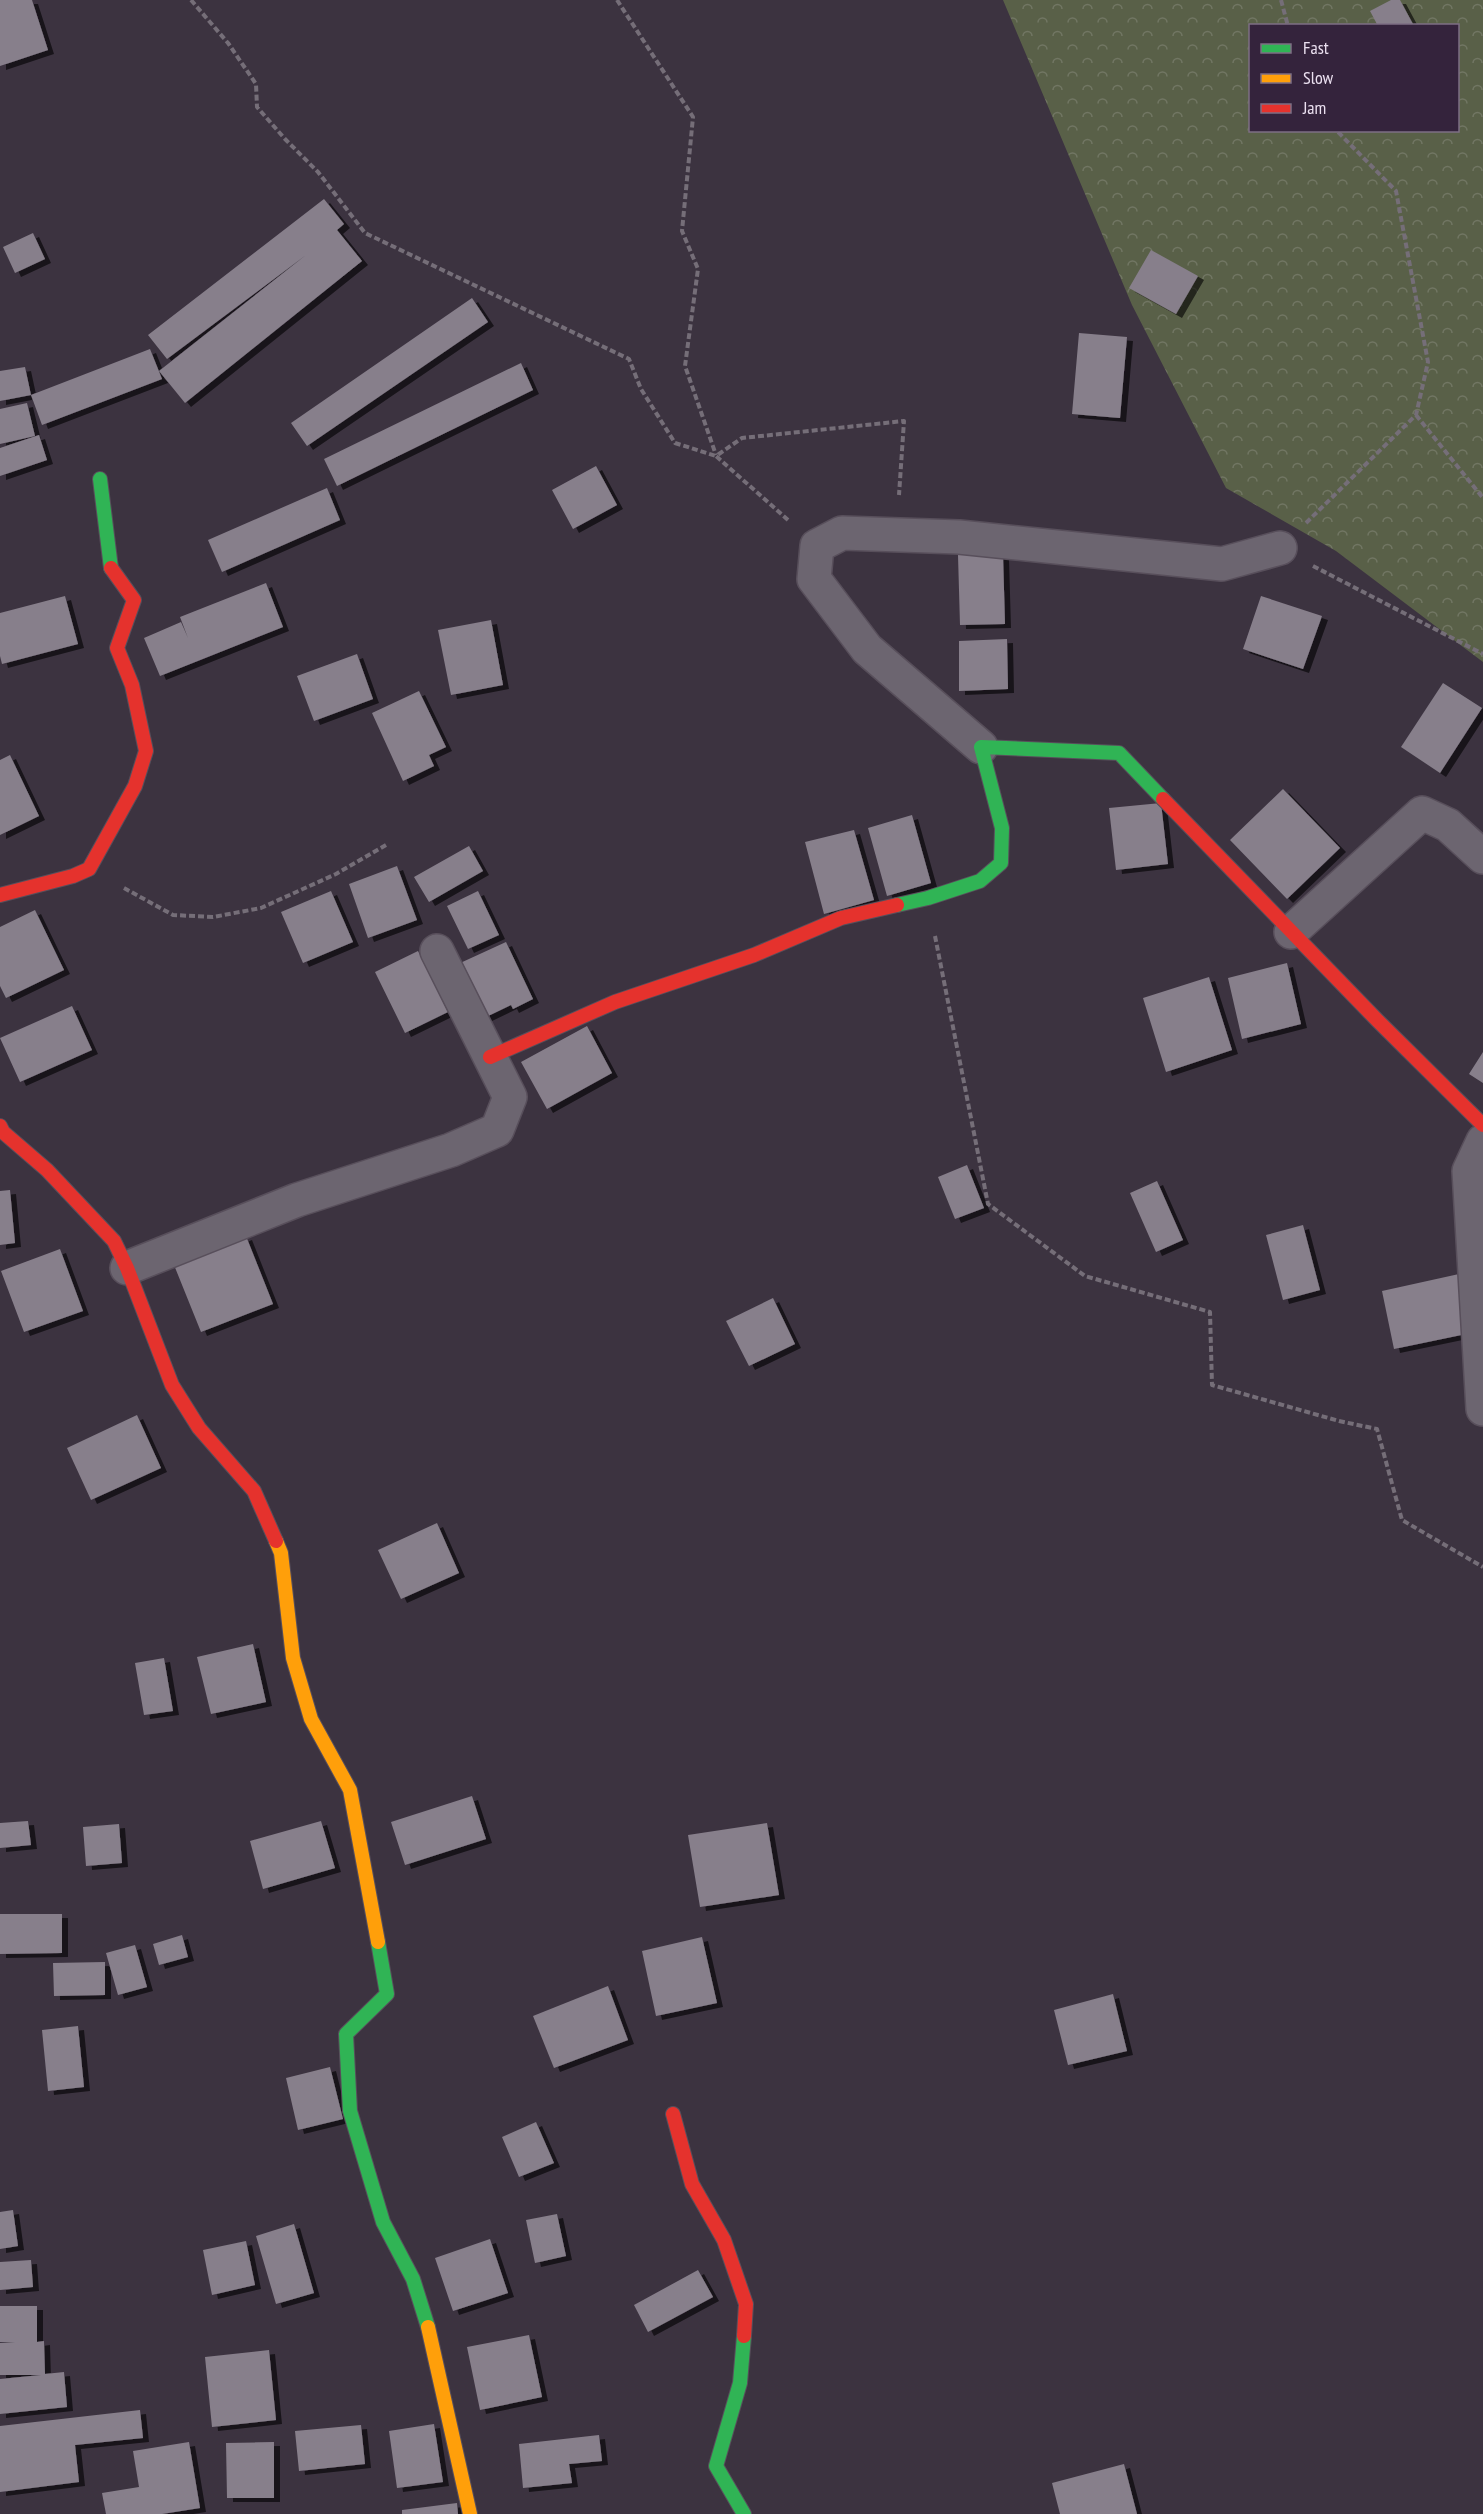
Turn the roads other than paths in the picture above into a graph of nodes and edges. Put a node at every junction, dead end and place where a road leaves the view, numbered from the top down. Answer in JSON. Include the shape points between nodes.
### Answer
{"nodes":[{"id":1,"x":100,"y":479,"type":"dead end"},
{"id":2,"x":1281,"y":548,"type":"road end"},
{"id":3,"x":981,"y":747,"type":"junction"},
{"id":4,"x":1483,"y":857,"type":"edge"},
{"id":5,"x":0,"y":895,"type":"edge"},
{"id":6,"x":1291,"y":932,"type":"junction"},
{"id":7,"x":437,"y":951,"type":"dead end"},
{"id":8,"x":490,"y":1057,"type":"junction"},
{"id":9,"x":1483,"y":1125,"type":"edge"},
{"id":10,"x":0,"y":1126,"type":"edge"},
{"id":11,"x":1483,"y":1141,"type":"edge"},
{"id":12,"x":127,"y":1268,"type":"junction"},
{"id":13,"x":1483,"y":1409,"type":"edge"},
{"id":14,"x":673,"y":2114,"type":"dead end"},
{"id":15,"x":470,"y":2514,"type":"edge"},
{"id":16,"x":744,"y":2514,"type":"edge"}],
"edges":[{"from":1,"to":5,"type":"street","via":[[109,566],[134,600],[117,648],[132,685],[146,751],[135,786],[89,869]]},
{"from":2,"to":3,"type":"street","via":[[1222,564],[959,537],[842,533],[817,546],[814,579],[867,649]]},
{"from":3,"to":6,"type":"street","via":[[1119,753]]},
{"from":3,"to":8,"type":"street","via":[[1002,828],[1001,863],[980,881],[928,898],[841,918],[754,955],[615,1002]]},
{"from":4,"to":6,"type":"street","via":[[1448,825],[1422,813]]},
{"from":6,"to":9,"type":"street"},
{"from":7,"to":8,"type":"street"},
{"from":8,"to":12,"type":"street","via":[[510,1097],[497,1130],[451,1150],[297,1200]]},
{"from":10,"to":12,"type":"street","via":[[114,1241]]},
{"from":11,"to":13,"type":"street","via":[[1469,1171]]},
{"from":12,"to":15,"type":"street","via":[[172,1385],[199,1428],[254,1491],[281,1553],[293,1658],[311,1719],[350,1790],[387,1994],[346,2034],[350,2111],[383,2222],[413,2279],[434,2348]]},
{"from":14,"to":16,"type":"street","via":[[692,2184],[724,2240],[746,2304],[740,2383],[716,2466]]}]}
